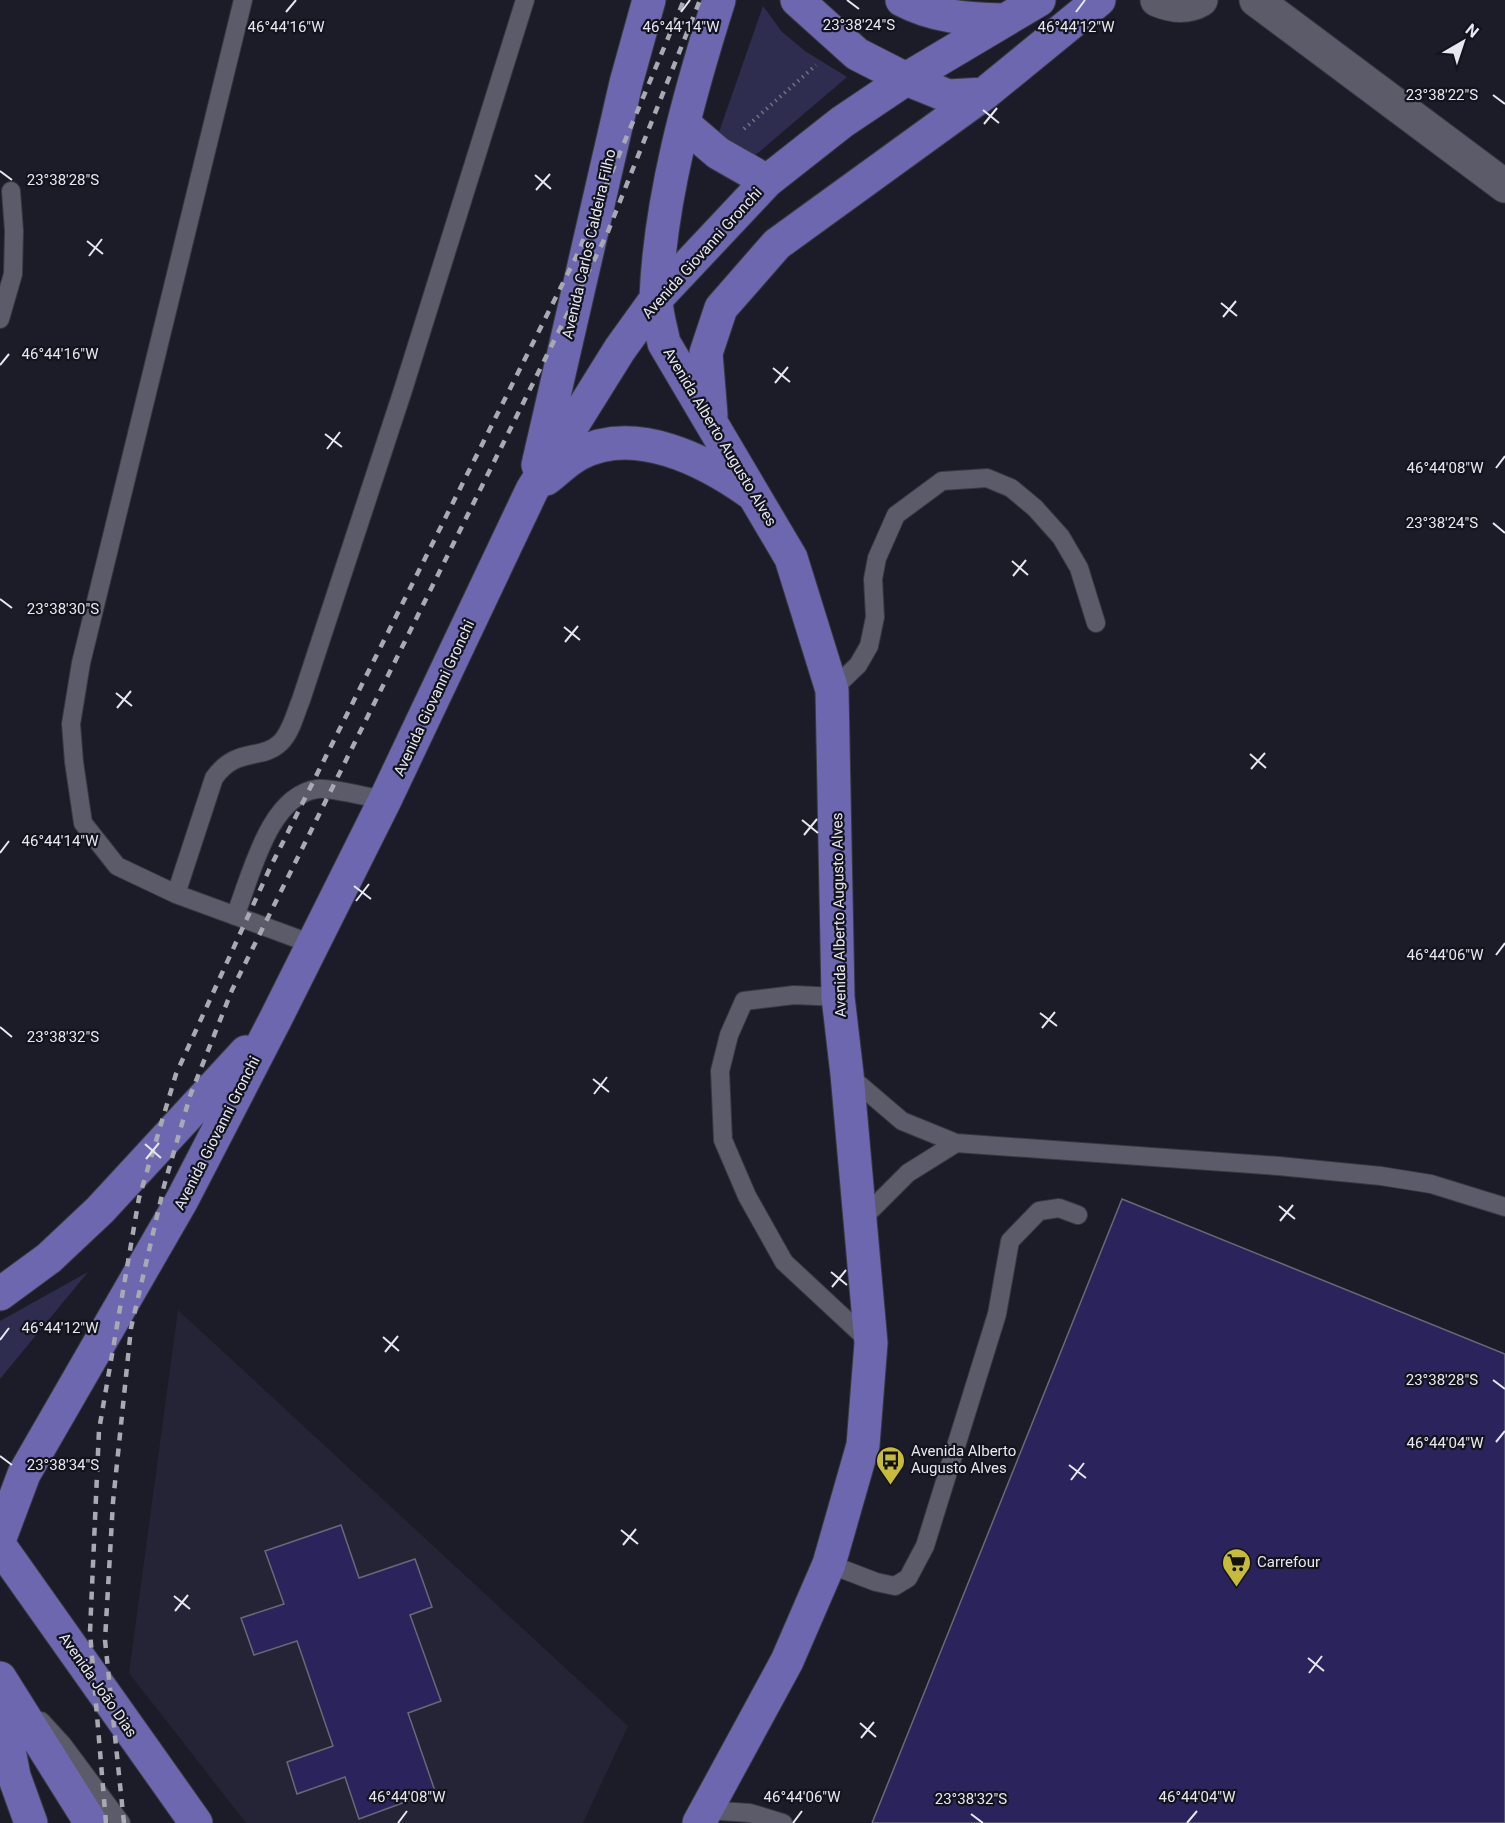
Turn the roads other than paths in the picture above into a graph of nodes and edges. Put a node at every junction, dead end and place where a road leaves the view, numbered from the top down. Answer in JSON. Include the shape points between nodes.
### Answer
{"nodes":[{"id":1,"x":243,"y":0,"type":"edge"},
{"id":2,"x":525,"y":0,"type":"edge"},
{"id":3,"x":649,"y":0,"type":"edge"},
{"id":4,"x":719,"y":0,"type":"edge"},
{"id":5,"x":797,"y":0,"type":"edge"},
{"id":6,"x":902,"y":0,"type":"edge"},
{"id":7,"x":1040,"y":0,"type":"edge"},
{"id":8,"x":1099,"y":0,"type":"edge"},
{"id":9,"x":1157,"y":0,"type":"edge"},
{"id":10,"x":1201,"y":0,"type":"edge"},
{"id":11,"x":1256,"y":0,"type":"edge"},
{"id":12,"x":1002,"y":20,"type":"junction"},
{"id":13,"x":906,"y":79,"type":"junction"},
{"id":14,"x":984,"y":94,"type":"junction"},
{"id":15,"x":684,"y":124,"type":"junction"},
{"id":16,"x":767,"y":181,"type":"junction"},
{"id":17,"x":1505,"y":186,"type":"edge"},
{"id":18,"x":11,"y":191,"type":"dead end"},
{"id":19,"x":656,"y":299,"type":"junction"},
{"id":20,"x":0,"y":319,"type":"edge"},
{"id":21,"x":712,"y":423,"type":"junction"},
{"id":22,"x":532,"y":490,"type":"junction"},
{"id":23,"x":758,"y":498,"type":"junction"},
{"id":24,"x":1096,"y":623,"type":"dead end"},
{"id":25,"x":832,"y":690,"type":"junction"},
{"id":26,"x":386,"y":800,"type":"junction"},
{"id":27,"x":176,"y":894,"type":"junction"},
{"id":28,"x":236,"y":916,"type":"junction"},
{"id":29,"x":312,"y":944,"type":"junction"},
{"id":30,"x":838,"y":997,"type":"junction"},
{"id":31,"x":275,"y":1020,"type":"junction"},
{"id":32,"x":847,"y":1074,"type":"junction"},
{"id":33,"x":956,"y":1143,"type":"junction"},
{"id":34,"x":1505,"y":1207,"type":"edge"},
{"id":35,"x":1078,"y":1215,"type":"dead end"},
{"id":36,"x":860,"y":1221,"type":"junction"},
{"id":37,"x":0,"y":1294,"type":"edge"},
{"id":38,"x":871,"y":1343,"type":"junction"},
{"id":39,"x":0,"y":1538,"type":"edge"},
{"id":40,"x":0,"y":1546,"type":"edge"},
{"id":41,"x":829,"y":1564,"type":"junction"},
{"id":42,"x":0,"y":1676,"type":"edge"},
{"id":43,"x":0,"y":1702,"type":"edge"},
{"id":44,"x":702,"y":1817,"type":"edge"},
{"id":45,"x":31,"y":1823,"type":"edge"},
{"id":46,"x":91,"y":1823,"type":"edge"},
{"id":47,"x":122,"y":1823,"type":"edge"},
{"id":48,"x":196,"y":1823,"type":"edge"},
{"id":49,"x":783,"y":1823,"type":"edge"}],
"edges":[{"from":1,"to":27,"type":"lane","via":[[81,663],[71,724],[83,822],[117,866]]},
{"from":2,"to":27,"type":"lane","via":[[301,700],[279,744],[235,758],[222,766],[214,778]]},
{"from":3,"to":22,"type":"main road","name":"Avenida Carlos Caldeira Filho","via":[[626,83]]},
{"from":4,"to":15,"type":"main road"},
{"from":5,"to":13,"type":"main road","via":[[857,54]]},
{"from":6,"to":12,"type":"main road","via":[[920,10],[962,19]]},
{"from":7,"to":12,"type":"main road","name":"Avenida Giovanni Gronchi"},
{"from":8,"to":14,"type":"main road"},
{"from":9,"to":10,"type":"street","via":[[1178,6]]},
{"from":11,"to":17,"type":"street"},
{"from":12,"to":13,"type":"main road","name":"Avenida Giovanni Gronchi"},
{"from":13,"to":14,"type":"main road","via":[[948,96]]},
{"from":13,"to":16,"type":"main road","name":"Avenida Giovanni Gronchi","via":[[842,122]]},
{"from":14,"to":21,"type":"main road","via":[[777,244],[722,308],[706,353]]},
{"from":15,"to":16,"type":"main road","via":[[718,153]]},
{"from":15,"to":19,"type":"main road","via":[[669,193]]},
{"from":16,"to":19,"type":"main road","name":"Avenida Giovanni Gronchi"},
{"from":18,"to":20,"type":"lane","via":[[13,274]]},
{"from":19,"to":21,"type":"main road","name":"Avenida Alberto Augusto Alves","via":[[664,343]]},
{"from":19,"to":22,"type":"main road","name":"Avenida Giovanni Gronchi"},
{"from":21,"to":23,"type":"main road","name":"Avenida Alberto Augusto Alves"},
{"from":22,"to":23,"type":"main road","via":[[580,453],[640,442],[725,475]]},
{"from":22,"to":26,"type":"main road","name":"Avenida Giovanni Gronchi"},
{"from":23,"to":25,"type":"main road","name":"Avenida Alberto Augusto Alves","via":[[791,558]]},
{"from":24,"to":25,"type":"lane","via":[[1079,568],[1061,537],[1035,508],[1011,488],[987,478],[942,481],[896,515],[877,558],[873,579],[875,617],[869,646],[858,665]]},
{"from":25,"to":30,"type":"main road","name":"Avenida Alberto Augusto Alves"},
{"from":26,"to":28,"type":"lane","via":[[318,789],[295,797],[282,808],[268,833]]},
{"from":26,"to":29,"type":"main road","name":"Avenida Giovanni Gronchi"},
{"from":27,"to":28,"type":"lane"},
{"from":28,"to":29,"type":"lane"},
{"from":29,"to":31,"type":"main road","name":"Avenida Giovanni Gronchi"},
{"from":30,"to":32,"type":"main road","name":"Avenida Alberto Augusto Alves"},
{"from":30,"to":38,"type":"lane","via":[[794,995],[744,1001],[729,1035],[720,1071],[723,1140],[747,1196],[784,1262]]},
{"from":31,"to":37,"type":"main road","via":[[100,1210],[49,1258]]},
{"from":31,"to":39,"type":"main road","name":"Avenida Giovanni Gronchi","via":[[182,1200],[24,1474]]},
{"from":32,"to":33,"type":"lane","via":[[902,1121]]},
{"from":32,"to":36,"type":"main road","name":"Avenida Alberto Augusto Alves"},
{"from":33,"to":34,"type":"lane","via":[[1381,1176],[1431,1184]]},
{"from":33,"to":36,"type":"lane","via":[[908,1173]]},
{"from":35,"to":41,"type":"lane","via":[[1059,1208],[1039,1211],[1010,1240],[997,1314],[925,1546],[908,1578],[895,1586]]},
{"from":36,"to":38,"type":"main road","name":"Avenida Alberto Augusto Alves"},
{"from":38,"to":41,"type":"main road","name":"Avenida Alberto Augusto Alves","via":[[863,1445]]},
{"from":40,"to":48,"type":"main road","name":"Avenida João Dias"},
{"from":41,"to":44,"type":"main road","name":"Avenida Alberto Augusto Alves","via":[[787,1661]]},
{"from":42,"to":46,"type":"main road"},
{"from":42,"to":47,"type":"lane","via":[[62,1744]]},
{"from":43,"to":45,"type":"main road","via":[[14,1776]]},
{"from":44,"to":49,"type":"lane","via":[[750,1813]]}]}
